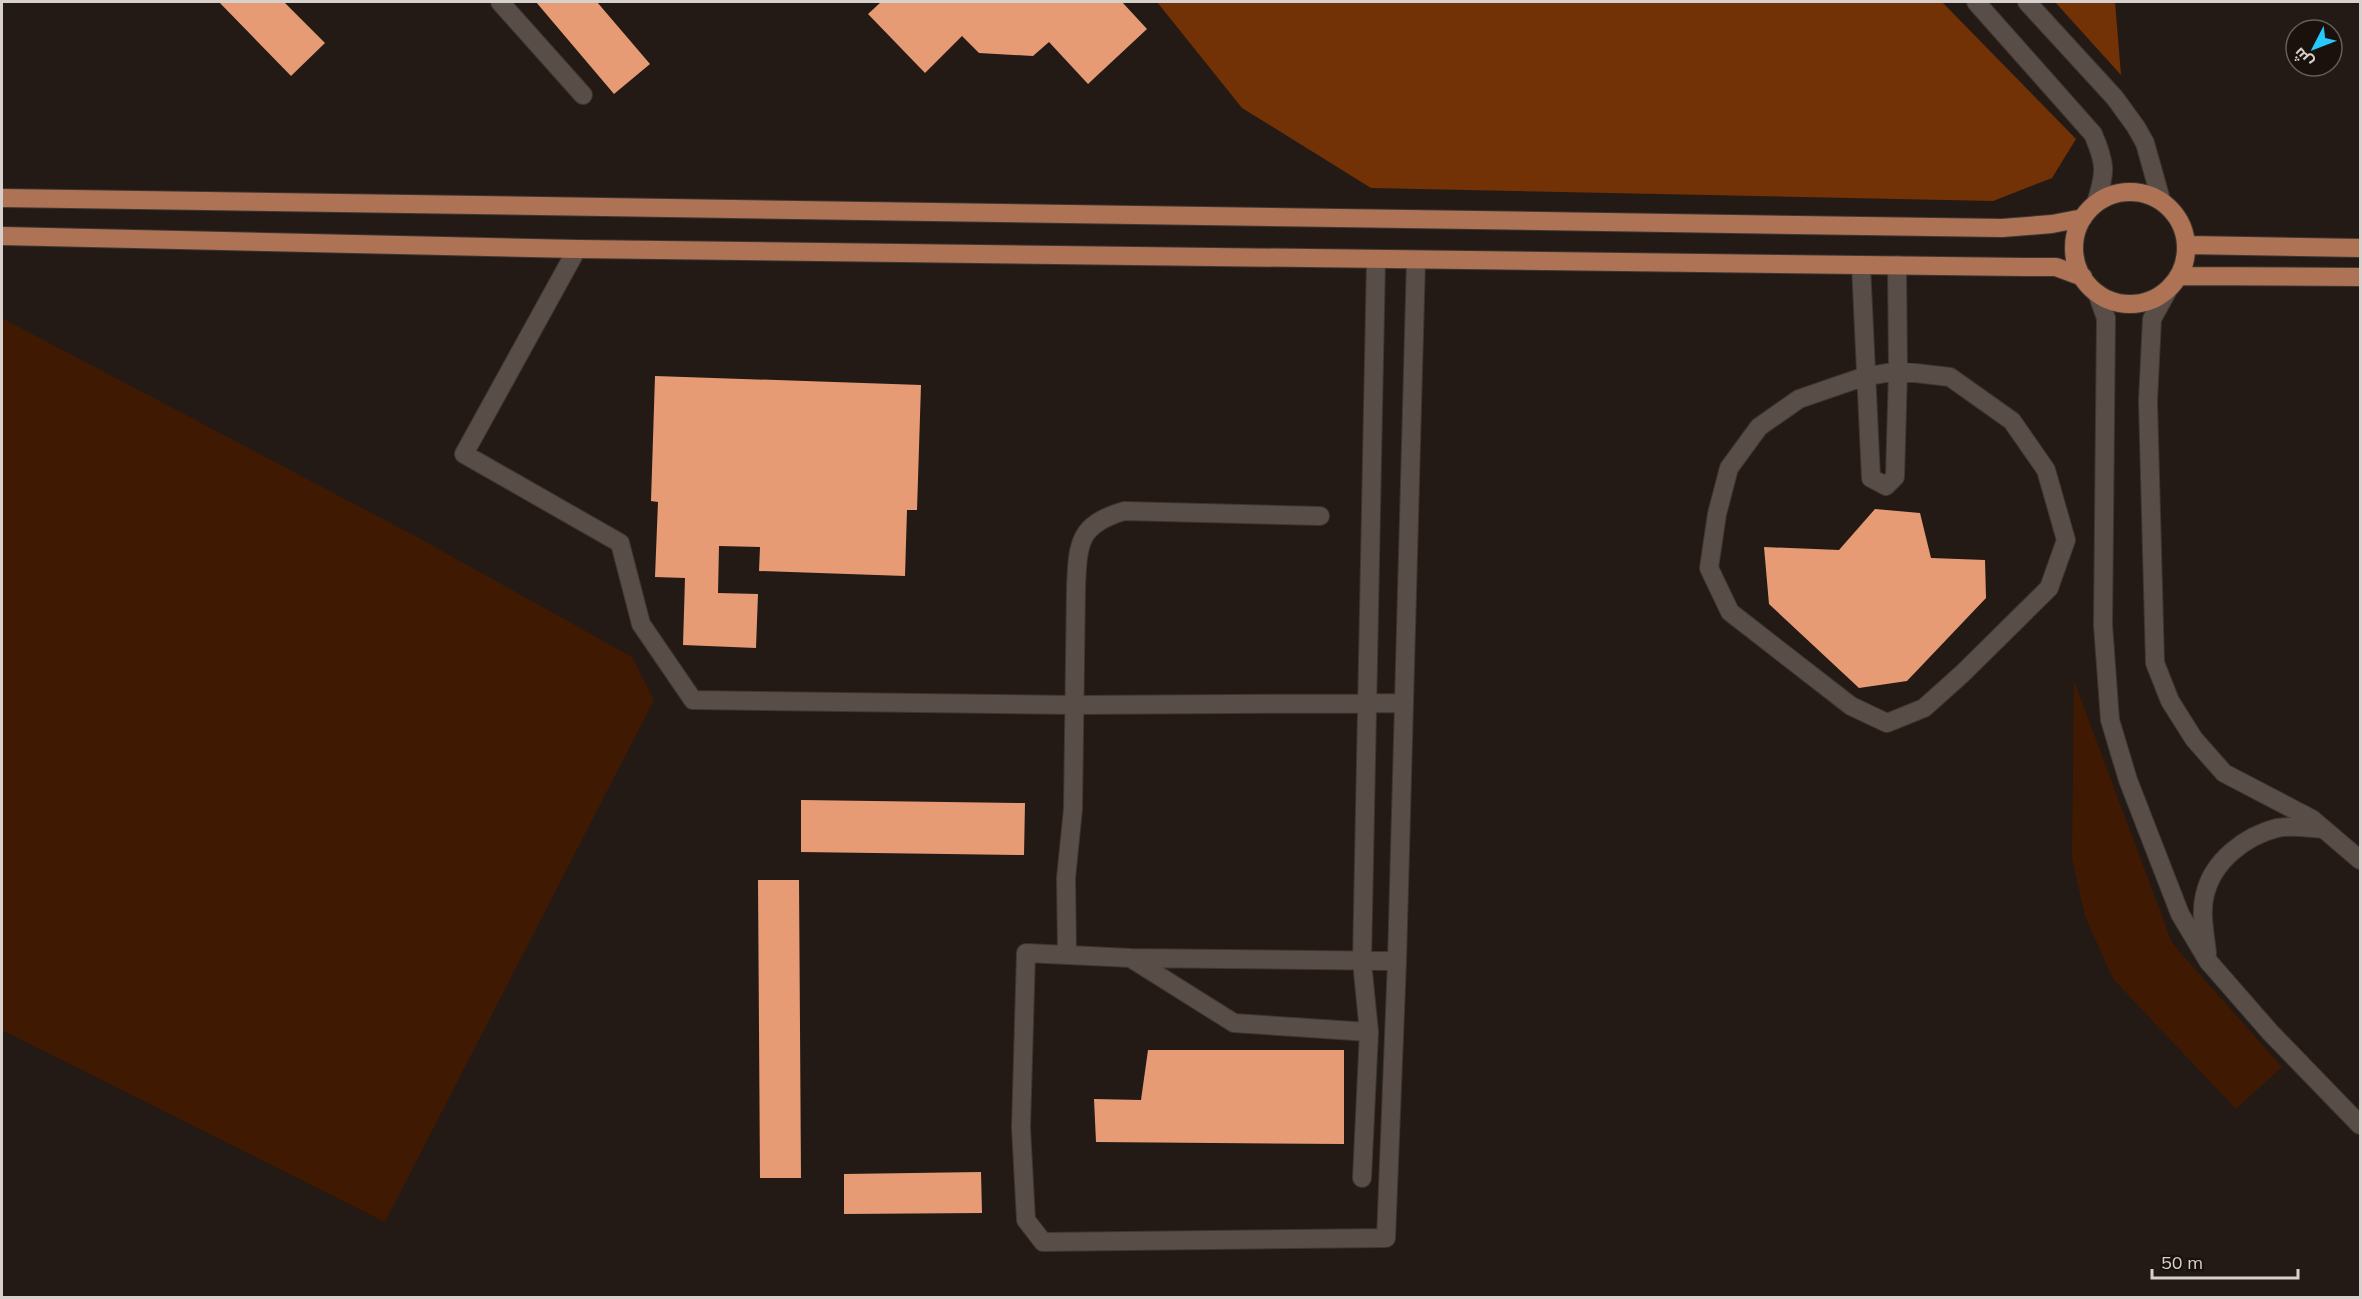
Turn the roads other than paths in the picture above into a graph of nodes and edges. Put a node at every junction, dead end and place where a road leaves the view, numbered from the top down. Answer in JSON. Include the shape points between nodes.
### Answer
{"nodes":[{"id":1,"x":500,"y":2,"type":"edge"},
{"id":2,"x":1976,"y":2,"type":"edge"},
{"id":3,"x":2027,"y":2,"type":"edge"},
{"id":4,"x":583,"y":95,"type":"dead end"},
{"id":5,"x":2,"y":198,"type":"edge"},
{"id":6,"x":2161,"y":200,"type":"junction"},
{"id":7,"x":2096,"y":203,"type":"junction"},
{"id":8,"x":2083,"y":218,"type":"junction"},
{"id":9,"x":2,"y":236,"type":"edge"},
{"id":10,"x":2187,"y":245,"type":"junction"},
{"id":11,"x":2361,"y":248,"type":"edge"},
{"id":12,"x":577,"y":249,"type":"junction"},
{"id":13,"x":1376,"y":259,"type":"junction"},
{"id":14,"x":1416,"y":260,"type":"junction"},
{"id":15,"x":1861,"y":265,"type":"junction"},
{"id":16,"x":1897,"y":265,"type":"junction"},
{"id":17,"x":2083,"y":277,"type":"junction"},
{"id":18,"x":2361,"y":277,"type":"edge"},
{"id":19,"x":2173,"y":283,"type":"junction"},
{"id":20,"x":2097,"y":293,"type":"junction"},
{"id":21,"x":1898,"y":371,"type":"junction"},
{"id":22,"x":1866,"y":376,"type":"junction"},
{"id":23,"x":1320,"y":516,"type":"dead end"},
{"id":24,"x":1367,"y":703,"type":"junction"},
{"id":25,"x":1404,"y":703,"type":"junction"},
{"id":26,"x":1074,"y":705,"type":"junction"},
{"id":27,"x":2323,"y":829,"type":"junction"},
{"id":28,"x":2361,"y":860,"type":"edge"},
{"id":29,"x":1067,"y":955,"type":"junction"},
{"id":30,"x":1131,"y":958,"type":"junction"},
{"id":31,"x":1397,"y":961,"type":"junction"},
{"id":32,"x":2208,"y":961,"type":"junction"},
{"id":33,"x":1362,"y":962,"type":"junction"},
{"id":34,"x":1369,"y":1032,"type":"junction"},
{"id":35,"x":2361,"y":1125,"type":"edge"},
{"id":36,"x":1362,"y":1178,"type":"dead end"}],
"edges":[{"from":1,"to":4,"type":"street"},
{"from":2,"to":7,"type":"street","via":[[2093,134],[2102,155],[2104,177]]},
{"from":3,"to":6,"type":"street","via":[[2115,98],[2136,127],[2145,143]]},
{"from":5,"to":8,"type":"main road","via":[[2002,228]]},
{"from":6,"to":7,"type":"main road","via":[[2145,193],[2128,192]]},
{"from":6,"to":10,"type":"main road","via":[[2183,227]]},
{"from":7,"to":8,"type":"main road"},
{"from":8,"to":17,"type":"main road","via":[[2074,247]]},
{"from":9,"to":12,"type":"main road"},
{"from":10,"to":11,"type":"main road"},
{"from":10,"to":19,"type":"main road","via":[[2185,261]]},
{"from":12,"to":13,"type":"main road"},
{"from":12,"to":26,"type":"street","via":[[464,454],[620,543],[641,624],[693,700]]},
{"from":13,"to":14,"type":"main road"},
{"from":13,"to":24,"type":"street"},
{"from":14,"to":15,"type":"main road"},
{"from":14,"to":25,"type":"street"},
{"from":15,"to":16,"type":"main road"},
{"from":15,"to":22,"type":"street"},
{"from":16,"to":17,"type":"main road","via":[[2056,267]]},
{"from":16,"to":21,"type":"street"},
{"from":17,"to":20,"type":"main road"},
{"from":18,"to":19,"type":"main road"},
{"from":19,"to":20,"type":"main road","via":[[2151,300],[2133,304],[2114,302]]},
{"from":19,"to":27,"type":"street","via":[[2152,319],[2148,401],[2155,663],[2170,701],[2194,739],[2224,772],[2312,819]]},
{"from":20,"to":32,"type":"street","via":[[2106,318],[2103,625],[2110,720],[2128,780],[2180,914]]},
{"from":21,"to":22,"type":"street"},
{"from":21,"to":22,"type":"street","via":[[1895,477],[1886,486],[1871,478]]},
{"from":21,"to":22,"type":"street","via":[[1950,378],[2012,421],[2046,470],[2066,540],[2049,588],[1924,708],[1887,723],[1851,705],[1730,612],[1709,568],[1729,468],[1758,427],[1799,399]]},
{"from":23,"to":26,"type":"street","via":[[1124,512],[1102,518],[1087,531],[1077,552]]},
{"from":24,"to":25,"type":"street"},
{"from":24,"to":26,"type":"street"},
{"from":24,"to":33,"type":"street"},
{"from":25,"to":31,"type":"street"},
{"from":26,"to":29,"type":"street","via":[[1073,809],[1066,878]]},
{"from":27,"to":28,"type":"street"},
{"from":27,"to":32,"type":"street","via":[[2279,827],[2254,836],[2232,851],[2215,871],[2205,893],[2203,918]]},
{"from":29,"to":30,"type":"street"},
{"from":29,"to":31,"type":"street","via":[[1026,953],[1021,1128],[1026,1220],[1043,1242],[1386,1238]]},
{"from":30,"to":33,"type":"street"},
{"from":30,"to":34,"type":"street","via":[[1234,1023]]},
{"from":31,"to":33,"type":"street"},
{"from":32,"to":35,"type":"street","via":[[2270,1032]]},
{"from":33,"to":34,"type":"street"},
{"from":34,"to":36,"type":"street"}]}
